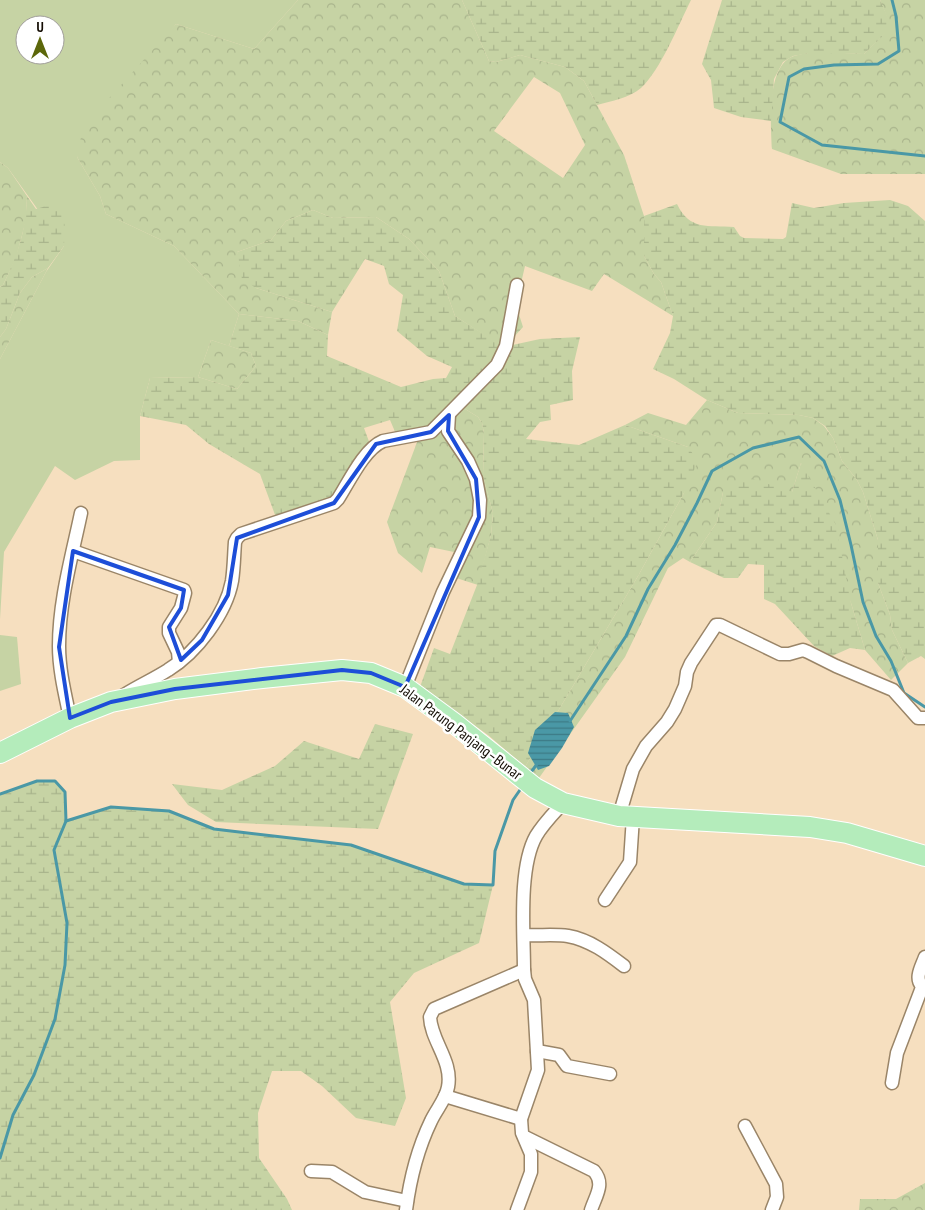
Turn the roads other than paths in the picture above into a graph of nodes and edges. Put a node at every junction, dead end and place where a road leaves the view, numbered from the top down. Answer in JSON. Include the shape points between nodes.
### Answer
{"nodes":[{"id":1,"x":517,"y":285,"type":"dead end"},
{"id":2,"x":449,"y":415,"type":"junction"},
{"id":3,"x":81,"y":512,"type":"dead end"},
{"id":4,"x":73,"y":551,"type":"junction"},
{"id":5,"x":179,"y":662,"type":"junction"},
{"id":6,"x":405,"y":687,"type":"junction"},
{"id":7,"x":111,"y":702,"type":"junction"},
{"id":8,"x":70,"y":718,"type":"junction"},
{"id":9,"x":925,"y":718,"type":"edge"},
{"id":10,"x":0,"y":753,"type":"edge"},
{"id":11,"x":562,"y":803,"type":"junction"},
{"id":12,"x":626,"y":817,"type":"junction"},
{"id":13,"x":925,"y":856,"type":"edge"},
{"id":14,"x":605,"y":900,"type":"dead end"},
{"id":15,"x":524,"y":936,"type":"junction"},
{"id":16,"x":925,"y":956,"type":"edge"},
{"id":17,"x":624,"y":966,"type":"dead end"},
{"id":18,"x":524,"y":970,"type":"junction"},
{"id":19,"x":537,"y":1051,"type":"junction"},
{"id":20,"x":610,"y":1074,"type":"dead end"},
{"id":21,"x":892,"y":1084,"type":"dead end"},
{"id":22,"x":445,"y":1096,"type":"junction"},
{"id":23,"x":521,"y":1119,"type":"junction"},
{"id":24,"x":745,"y":1126,"type":"dead end"},
{"id":25,"x":525,"y":1137,"type":"junction"},
{"id":26,"x":311,"y":1170,"type":"dead end"},
{"id":27,"x":406,"y":1206,"type":"edge"},
{"id":28,"x":516,"y":1210,"type":"edge"},
{"id":29,"x":591,"y":1210,"type":"edge"},
{"id":30,"x":772,"y":1210,"type":"edge"}],
"edges":[{"from":1,"to":2,"type":"street","via":[[506,346],[497,364]]},
{"from":2,"to":5,"type":"street","via":[[431,432],[376,444],[334,503],[241,534],[235,542],[232,580],[224,603],[202,640]]},
{"from":2,"to":6,"type":"street","via":[[448,431],[476,479],[479,516],[443,592]]},
{"from":3,"to":4,"type":"street"},
{"from":4,"to":5,"type":"street","via":[[184,590],[181,608],[169,627]]},
{"from":4,"to":8,"type":"street","via":[[62,608],[59,647],[62,684]]},
{"from":5,"to":7,"type":"street"},
{"from":6,"to":7,"type":"main road","name":"Jalan Parung Panjang–Bunar","via":[[371,673],[342,670],[175,689]]},
{"from":6,"to":11,"type":"main road","name":"Jalan Parung Panjang–Bunar","via":[[535,788]]},
{"from":7,"to":8,"type":"main road","name":"Jalan Parung Panjang–Bunar"},
{"from":8,"to":10,"type":"main road","name":"Jalan Parung Panjang–Bunar"},
{"from":9,"to":12,"type":"street","via":[[918,718],[893,690],[808,652],[780,654],[716,625],[691,663],[674,710],[633,769]]},
{"from":11,"to":12,"type":"main road","name":"Jalan Parung Panjang–Bunar"},
{"from":11,"to":15,"type":"street","via":[[544,823],[530,850],[524,891]]},
{"from":12,"to":13,"type":"main road","name":"Jalan Parung Panjang–Bunar","via":[[810,827],[847,833]]},
{"from":12,"to":14,"type":"street","via":[[630,862]]},
{"from":15,"to":17,"type":"street","via":[[567,936],[587,941]]},
{"from":15,"to":18,"type":"street"},
{"from":16,"to":21,"type":"street","via":[[917,978],[921,990],[897,1053]]},
{"from":18,"to":19,"type":"street","via":[[534,1000]]},
{"from":18,"to":22,"type":"street","via":[[434,1009],[430,1021],[448,1070]]},
{"from":19,"to":20,"type":"street","via":[[559,1056],[567,1066]]},
{"from":19,"to":23,"type":"street","via":[[538,1070]]},
{"from":22,"to":23,"type":"street"},
{"from":22,"to":27,"type":"street","via":[[418,1152]]},
{"from":23,"to":25,"type":"street"},
{"from":24,"to":30,"type":"street","via":[[776,1184],[777,1197]]},
{"from":25,"to":28,"type":"street","via":[[531,1154],[531,1172]]},
{"from":25,"to":29,"type":"street","via":[[594,1170],[600,1186]]},
{"from":26,"to":27,"type":"street","via":[[332,1172],[365,1192]]}]}
